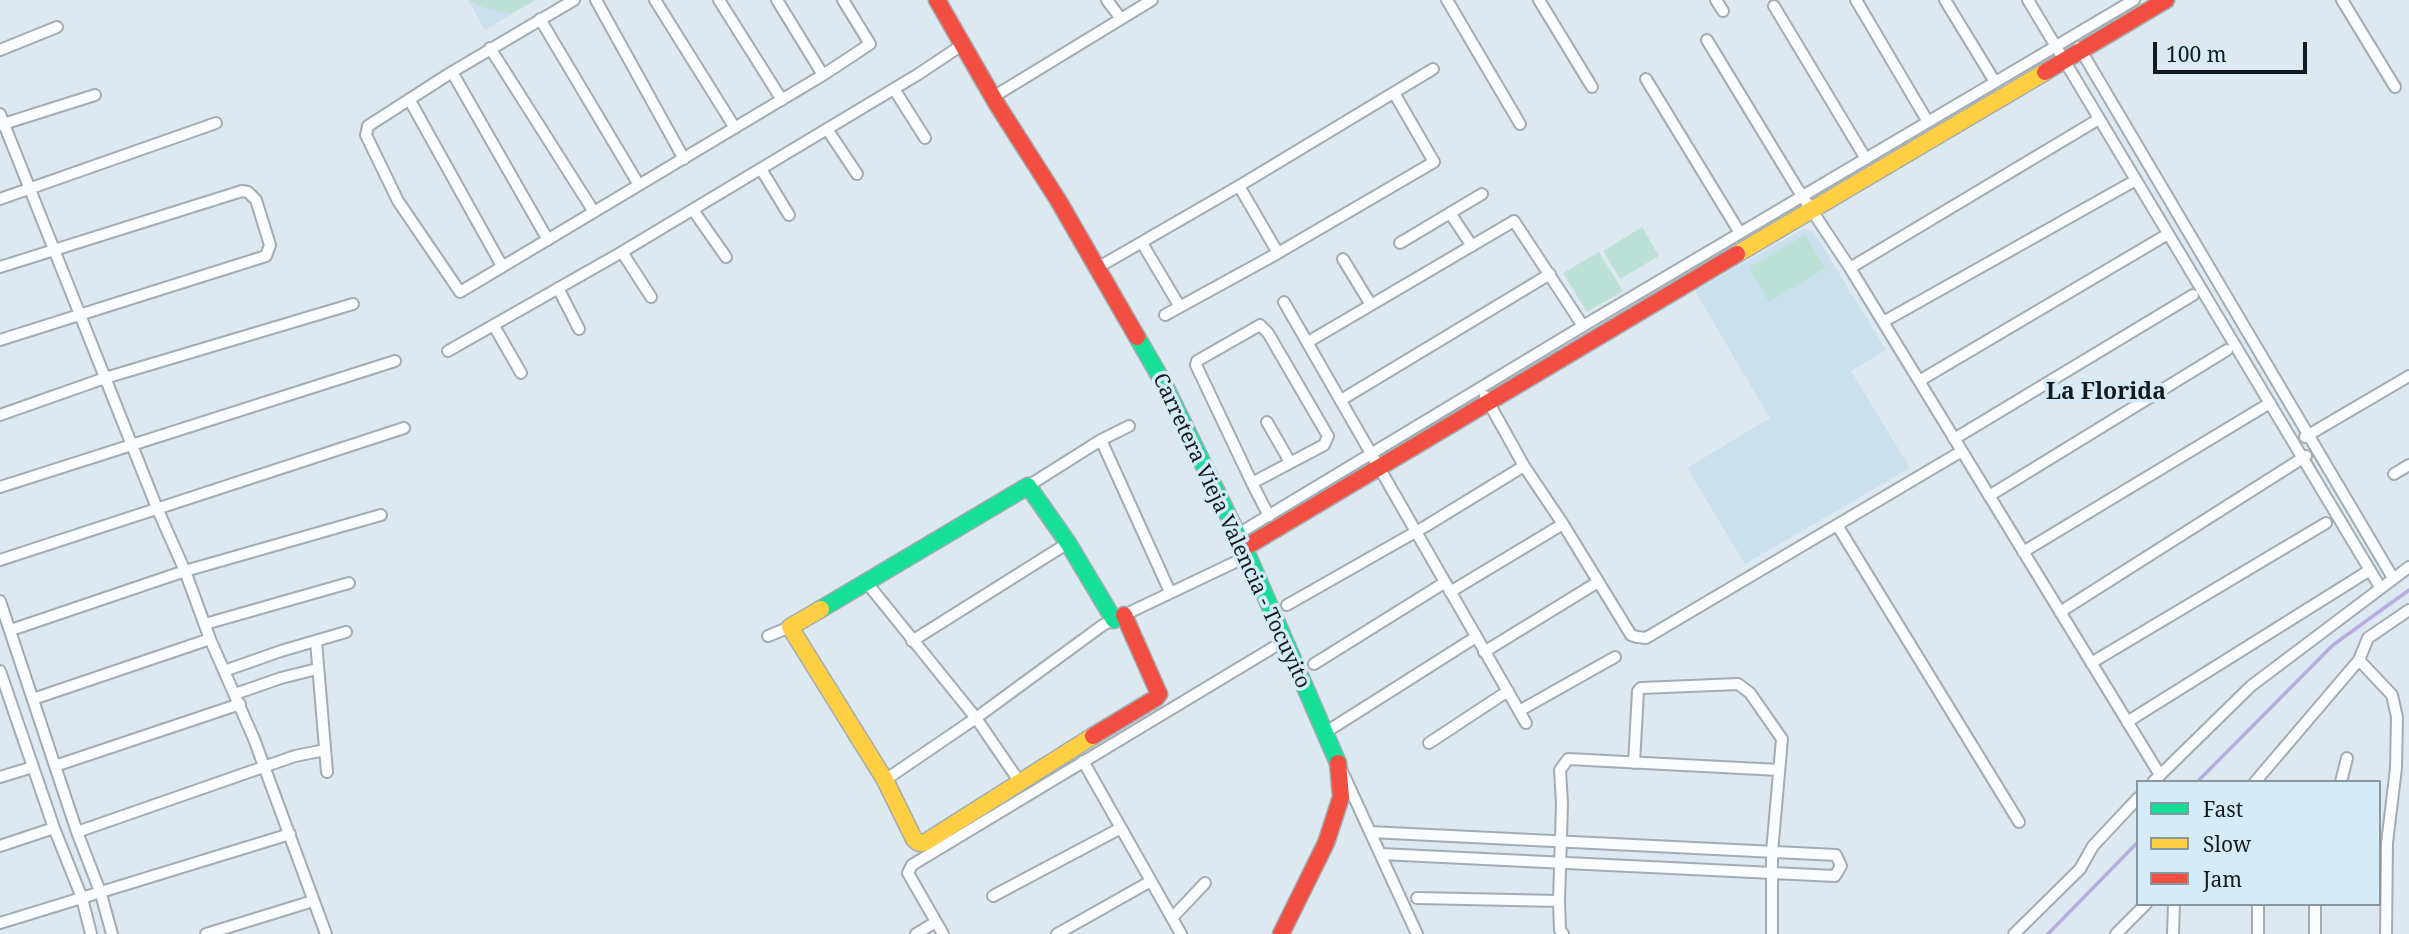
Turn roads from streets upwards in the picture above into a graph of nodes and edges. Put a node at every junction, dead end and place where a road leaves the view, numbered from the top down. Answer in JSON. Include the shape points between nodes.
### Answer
{"nodes":[{"id":1,"x":574,"y":0,"type":"edge"},
{"id":2,"x":596,"y":0,"type":"edge"},
{"id":3,"x":655,"y":0,"type":"edge"},
{"id":4,"x":719,"y":0,"type":"edge"},
{"id":5,"x":777,"y":0,"type":"edge"},
{"id":6,"x":843,"y":0,"type":"edge"},
{"id":7,"x":937,"y":0,"type":"edge"},
{"id":8,"x":1107,"y":0,"type":"edge"},
{"id":9,"x":1152,"y":0,"type":"edge"},
{"id":10,"x":1539,"y":0,"type":"edge"},
{"id":11,"x":1716,"y":0,"type":"edge"},
{"id":12,"x":1856,"y":0,"type":"edge"},
{"id":13,"x":1945,"y":0,"type":"edge"},
{"id":14,"x":2028,"y":0,"type":"edge"},
{"id":15,"x":2134,"y":0,"type":"edge"},
{"id":16,"x":2166,"y":0,"type":"edge"},
{"id":17,"x":2342,"y":0,"type":"edge"},
{"id":18,"x":1449,"y":1,"type":"edge"},
{"id":19,"x":2117,"y":4,"type":"edge"},
{"id":20,"x":1774,"y":6,"type":"dead end"},
{"id":21,"x":1723,"y":11,"type":"dead end"},
{"id":22,"x":540,"y":19,"type":"junction"},
{"id":23,"x":1121,"y":19,"type":"junction"},
{"id":24,"x":57,"y":27,"type":"dead end"},
{"id":25,"x":1707,"y":40,"type":"dead end"},
{"id":26,"x":2077,"y":43,"type":"junction"},
{"id":27,"x":962,"y":45,"type":"junction"},
{"id":28,"x":491,"y":48,"type":"junction"},
{"id":29,"x":0,"y":50,"type":"edge"},
{"id":30,"x":2060,"y":53,"type":"junction"},
{"id":31,"x":1433,"y":69,"type":"dead end"},
{"id":32,"x":452,"y":72,"type":"junction"},
{"id":33,"x":823,"y":75,"type":"junction"},
{"id":34,"x":1646,"y":79,"type":"dead end"},
{"id":35,"x":1995,"y":82,"type":"junction"},
{"id":36,"x":2395,"y":87,"type":"dead end"},
{"id":37,"x":1592,"y":88,"type":"dead end"},
{"id":38,"x":894,"y":89,"type":"junction"},
{"id":39,"x":1394,"y":93,"type":"junction"},
{"id":40,"x":95,"y":95,"type":"dead end"},
{"id":41,"x":993,"y":97,"type":"junction"},
{"id":42,"x":409,"y":99,"type":"junction"},
{"id":43,"x":782,"y":100,"type":"junction"},
{"id":44,"x":2099,"y":119,"type":"junction"},
{"id":45,"x":1,"y":121,"type":"edge"},
{"id":46,"x":1928,"y":122,"type":"junction"},
{"id":47,"x":216,"y":123,"type":"dead end"},
{"id":48,"x":1520,"y":124,"type":"dead end"},
{"id":49,"x":735,"y":128,"type":"junction"},
{"id":50,"x":827,"y":129,"type":"junction"},
{"id":51,"x":925,"y":138,"type":"dead end"},
{"id":52,"x":684,"y":159,"type":"junction"},
{"id":53,"x":1866,"y":159,"type":"junction"},
{"id":54,"x":761,"y":169,"type":"junction"},
{"id":55,"x":857,"y":174,"type":"dead end"},
{"id":56,"x":2136,"y":180,"type":"junction"},
{"id":57,"x":639,"y":185,"type":"junction"},
{"id":58,"x":1239,"y":186,"type":"junction"},
{"id":59,"x":30,"y":189,"type":"junction"},
{"id":60,"x":1482,"y":194,"type":"dead end"},
{"id":61,"x":0,"y":198,"type":"edge"},
{"id":62,"x":1807,"y":203,"type":"junction"},
{"id":63,"x":693,"y":210,"type":"junction"},
{"id":64,"x":594,"y":212,"type":"junction"},
{"id":65,"x":1450,"y":213,"type":"junction"},
{"id":66,"x":789,"y":215,"type":"dead end"},
{"id":67,"x":1740,"y":233,"type":"junction"},
{"id":68,"x":2168,"y":234,"type":"junction"},
{"id":69,"x":548,"y":240,"type":"junction"},
{"id":70,"x":1142,"y":243,"type":"junction"},
{"id":71,"x":1400,"y":243,"type":"dead end"},
{"id":72,"x":1472,"y":246,"type":"junction"},
{"id":73,"x":54,"y":249,"type":"junction"},
{"id":74,"x":622,"y":252,"type":"junction"},
{"id":75,"x":1278,"y":253,"type":"junction"},
{"id":76,"x":726,"y":257,"type":"dead end"},
{"id":77,"x":1343,"y":260,"type":"dead end"},
{"id":78,"x":502,"y":266,"type":"junction"},
{"id":79,"x":0,"y":267,"type":"edge"},
{"id":80,"x":1097,"y":268,"type":"junction"},
{"id":81,"x":1850,"y":268,"type":"junction"},
{"id":82,"x":1550,"y":274,"type":"junction"},
{"id":83,"x":558,"y":288,"type":"junction"},
{"id":84,"x":2193,"y":295,"type":"dead end"},
{"id":85,"x":651,"y":297,"type":"dead end"},
{"id":86,"x":1284,"y":302,"type":"dead end"},
{"id":87,"x":353,"y":304,"type":"dead end"},
{"id":88,"x":1371,"y":305,"type":"junction"},
{"id":89,"x":1180,"y":307,"type":"junction"},
{"id":90,"x":80,"y":314,"type":"junction"},
{"id":91,"x":1166,"y":315,"type":"dead end"},
{"id":92,"x":1883,"y":322,"type":"junction"},
{"id":93,"x":494,"y":326,"type":"junction"},
{"id":94,"x":1583,"y":326,"type":"junction"},
{"id":95,"x":579,"y":329,"type":"dead end"},
{"id":96,"x":0,"y":340,"type":"edge"},
{"id":97,"x":1308,"y":342,"type":"junction"},
{"id":98,"x":447,"y":351,"type":"dead end"},
{"id":99,"x":2227,"y":351,"type":"dead end"},
{"id":100,"x":396,"y":361,"type":"dead end"},
{"id":101,"x":521,"y":373,"type":"dead end"},
{"id":102,"x":2409,"y":376,"type":"edge"},
{"id":103,"x":105,"y":377,"type":"junction"},
{"id":104,"x":1919,"y":382,"type":"junction"},
{"id":105,"x":1484,"y":395,"type":"junction"},
{"id":106,"x":1341,"y":400,"type":"junction"},
{"id":107,"x":2270,"y":402,"type":"junction"},
{"id":108,"x":0,"y":415,"type":"edge"},
{"id":109,"x":1267,"y":422,"type":"dead end"},
{"id":110,"x":1129,"y":426,"type":"dead end"},
{"id":111,"x":404,"y":428,"type":"dead end"},
{"id":112,"x":2309,"y":435,"type":"junction"},
{"id":113,"x":1954,"y":439,"type":"junction"},
{"id":114,"x":1101,"y":440,"type":"junction"},
{"id":115,"x":2294,"y":444,"type":"junction"},
{"id":116,"x":132,"y":446,"type":"junction"},
{"id":117,"x":2317,"y":449,"type":"junction"},
{"id":118,"x":1962,"y":451,"type":"junction"},
{"id":119,"x":2302,"y":458,"type":"junction"},
{"id":120,"x":1374,"y":460,"type":"junction"},
{"id":121,"x":1290,"y":462,"type":"junction"},
{"id":122,"x":2409,"y":465,"type":"edge"},
{"id":123,"x":1524,"y":466,"type":"junction"},
{"id":124,"x":2394,"y":474,"type":"dead end"},
{"id":125,"x":1252,"y":483,"type":"junction"},
{"id":126,"x":1028,"y":486,"type":"junction"},
{"id":127,"x":0,"y":487,"type":"edge"},
{"id":128,"x":1989,"y":496,"type":"junction"},
{"id":129,"x":157,"y":508,"type":"junction"},
{"id":130,"x":381,"y":515,"type":"dead end"},
{"id":131,"x":1269,"y":516,"type":"junction"},
{"id":132,"x":2326,"y":523,"type":"dead end"},
{"id":133,"x":1563,"y":524,"type":"junction"},
{"id":134,"x":1837,"y":525,"type":"junction"},
{"id":135,"x":1414,"y":532,"type":"junction"},
{"id":136,"x":1068,"y":543,"type":"junction"},
{"id":137,"x":1243,"y":546,"type":"junction"},
{"id":138,"x":2023,"y":552,"type":"junction"},
{"id":139,"x":0,"y":560,"type":"edge"},
{"id":140,"x":2409,"y":566,"type":"edge"},
{"id":141,"x":2371,"y":570,"type":"junction"},
{"id":142,"x":185,"y":571,"type":"junction"},
{"id":143,"x":2393,"y":578,"type":"junction"},
{"id":144,"x":1598,"y":582,"type":"junction"},
{"id":145,"x":349,"y":583,"type":"dead end"},
{"id":146,"x":867,"y":583,"type":"junction"},
{"id":147,"x":2380,"y":587,"type":"junction"},
{"id":148,"x":1447,"y":588,"type":"junction"},
{"id":149,"x":1170,"y":592,"type":"junction"},
{"id":150,"x":0,"y":601,"type":"edge"},
{"id":151,"x":1287,"y":606,"type":"dead end"},
{"id":152,"x":2409,"y":610,"type":"edge"},
{"id":153,"x":2060,"y":612,"type":"junction"},
{"id":154,"x":1119,"y":617,"type":"junction"},
{"id":155,"x":205,"y":625,"type":"junction"},
{"id":156,"x":790,"y":627,"type":"junction"},
{"id":157,"x":10,"y":630,"type":"junction"},
{"id":158,"x":346,"y":632,"type":"dead end"},
{"id":159,"x":768,"y":636,"type":"dead end"},
{"id":160,"x":1476,"y":637,"type":"junction"},
{"id":161,"x":209,"y":639,"type":"junction"},
{"id":162,"x":316,"y":641,"type":"junction"},
{"id":163,"x":912,"y":641,"type":"junction"},
{"id":164,"x":1284,"y":641,"type":"junction"},
{"id":165,"x":1484,"y":652,"type":"junction"},
{"id":166,"x":1615,"y":657,"type":"dead end"},
{"id":167,"x":2359,"y":660,"type":"junction"},
{"id":168,"x":2091,"y":663,"type":"junction"},
{"id":169,"x":1314,"y":664,"type":"dead end"},
{"id":170,"x":317,"y":669,"type":"junction"},
{"id":171,"x":0,"y":671,"type":"edge"},
{"id":172,"x":224,"y":671,"type":"junction"},
{"id":173,"x":1507,"y":691,"type":"junction"},
{"id":174,"x":4,"y":699,"type":"edge"},
{"id":175,"x":33,"y":699,"type":"junction"},
{"id":176,"x":237,"y":699,"type":"junction"},
{"id":177,"x":1519,"y":711,"type":"junction"},
{"id":178,"x":976,"y":718,"type":"junction"},
{"id":179,"x":2127,"y":722,"type":"junction"},
{"id":180,"x":1526,"y":723,"type":"dead end"},
{"id":181,"x":1326,"y":732,"type":"junction"},
{"id":182,"x":1429,"y":743,"type":"dead end"},
{"id":183,"x":325,"y":750,"type":"junction"},
{"id":184,"x":2347,"y":758,"type":"dead end"},
{"id":185,"x":1083,"y":761,"type":"junction"},
{"id":186,"x":1338,"y":762,"type":"junction"},
{"id":187,"x":1634,"y":763,"type":"junction"},
{"id":188,"x":55,"y":765,"type":"junction"},
{"id":189,"x":33,"y":767,"type":"junction"},
{"id":190,"x":265,"y":768,"type":"junction"},
{"id":191,"x":2396,"y":768,"type":"junction"},
{"id":192,"x":2409,"y":768,"type":"edge"},
{"id":193,"x":1780,"y":769,"type":"junction"},
{"id":194,"x":327,"y":772,"type":"dead end"},
{"id":195,"x":0,"y":777,"type":"edge"},
{"id":196,"x":2157,"y":778,"type":"edge"},
{"id":197,"x":885,"y":779,"type":"junction"},
{"id":198,"x":2257,"y":780,"type":"edge"},
{"id":199,"x":2342,"y":780,"type":"edge"},
{"id":200,"x":1019,"y":781,"type":"junction"},
{"id":201,"x":2136,"y":800,"type":"edge"},
{"id":202,"x":2019,"y":822,"type":"dead end"},
{"id":203,"x":54,"y":828,"type":"junction"},
{"id":204,"x":1121,"y":828,"type":"junction"},
{"id":205,"x":77,"y":832,"type":"junction"},
{"id":206,"x":1370,"y":832,"type":"junction"},
{"id":207,"x":290,"y":834,"type":"junction"},
{"id":208,"x":1561,"y":841,"type":"junction"},
{"id":209,"x":2383,"y":843,"type":"edge"},
{"id":210,"x":0,"y":846,"type":"edge"},
{"id":211,"x":1772,"y":852,"type":"junction"},
{"id":212,"x":1381,"y":854,"type":"junction"},
{"id":213,"x":1561,"y":863,"type":"junction"},
{"id":214,"x":1772,"y":873,"type":"junction"},
{"id":215,"x":1151,"y":881,"type":"junction"},
{"id":216,"x":1205,"y":883,"type":"dead end"},
{"id":217,"x":101,"y":894,"type":"junction"},
{"id":218,"x":993,"y":896,"type":"dead end"},
{"id":219,"x":82,"y":898,"type":"junction"},
{"id":220,"x":1417,"y":898,"type":"dead end"},
{"id":221,"x":313,"y":901,"type":"junction"},
{"id":222,"x":1559,"y":901,"type":"junction"},
{"id":223,"x":2144,"y":906,"type":"edge"},
{"id":224,"x":2174,"y":906,"type":"edge"},
{"id":225,"x":2258,"y":906,"type":"edge"},
{"id":226,"x":2315,"y":906,"type":"edge"},
{"id":227,"x":1172,"y":918,"type":"junction"},
{"id":228,"x":936,"y":922,"type":"junction"},
{"id":229,"x":0,"y":923,"type":"edge"},
{"id":230,"x":92,"y":934,"type":"edge"},
{"id":231,"x":111,"y":934,"type":"edge"},
{"id":232,"x":205,"y":934,"type":"edge"},
{"id":233,"x":326,"y":934,"type":"edge"},
{"id":234,"x":916,"y":934,"type":"edge"},
{"id":235,"x":943,"y":934,"type":"edge"},
{"id":236,"x":1057,"y":934,"type":"edge"},
{"id":237,"x":1181,"y":934,"type":"edge"},
{"id":238,"x":1281,"y":934,"type":"edge"},
{"id":239,"x":1417,"y":934,"type":"edge"},
{"id":240,"x":1563,"y":934,"type":"edge"},
{"id":241,"x":1772,"y":934,"type":"edge"},
{"id":242,"x":2014,"y":934,"type":"edge"},
{"id":243,"x":2116,"y":934,"type":"edge"},
{"id":244,"x":2173,"y":934,"type":"edge"},
{"id":245,"x":2258,"y":934,"type":"edge"},
{"id":246,"x":2315,"y":934,"type":"edge"},
{"id":247,"x":2386,"y":934,"type":"edge"}],
"edges":[{"from":1,"to":22,"type":"street"},
{"from":2,"to":52,"type":"street"},
{"from":3,"to":49,"type":"street"},
{"from":4,"to":43,"type":"street"},
{"from":5,"to":33,"type":"street"},
{"from":6,"to":33,"type":"street","via":[[870,44]]},
{"from":7,"to":27,"type":"street","name":"Carretera Vieja Valencia - Tocuyito"},
{"from":8,"to":23,"type":"street"},
{"from":9,"to":23,"type":"street"},
{"from":10,"to":37,"type":"street"},
{"from":11,"to":21,"type":"street"},
{"from":12,"to":46,"type":"street"},
{"from":13,"to":35,"type":"street"},
{"from":14,"to":30,"type":"street"},
{"from":15,"to":19,"type":"street"},
{"from":16,"to":26,"type":"street"},
{"from":17,"to":36,"type":"street"},
{"from":18,"to":48,"type":"street"},
{"from":19,"to":26,"type":"street"},
{"from":20,"to":53,"type":"street"},
{"from":22,"to":28,"type":"street"},
{"from":22,"to":57,"type":"street"},
{"from":23,"to":41,"type":"street"},
{"from":24,"to":29,"type":"street"},
{"from":25,"to":62,"type":"street"},
{"from":26,"to":30,"type":"street"},
{"from":26,"to":112,"type":"street"},
{"from":27,"to":38,"type":"street"},
{"from":27,"to":41,"type":"street","name":"Carretera Vieja Valencia - Tocuyito"},
{"from":28,"to":32,"type":"street"},
{"from":28,"to":64,"type":"street"},
{"from":30,"to":35,"type":"street"},
{"from":30,"to":44,"type":"street"},
{"from":30,"to":62,"type":"street"},
{"from":31,"to":39,"type":"street"},
{"from":32,"to":42,"type":"street"},
{"from":32,"to":69,"type":"street"},
{"from":33,"to":43,"type":"street"},
{"from":34,"to":67,"type":"street"},
{"from":35,"to":46,"type":"street"},
{"from":38,"to":50,"type":"street"},
{"from":38,"to":51,"type":"street"},
{"from":39,"to":58,"type":"street"},
{"from":39,"to":75,"type":"street","via":[[1434,162]]},
{"from":40,"to":45,"type":"street"},
{"from":41,"to":80,"type":"street","name":"Carretera Vieja Valencia - Tocuyito"},
{"from":42,"to":78,"type":"street"},
{"from":42,"to":78,"type":"street","via":[[368,126],[366,135],[398,201],[460,292]]},
{"from":43,"to":49,"type":"street"},
{"from":44,"to":56,"type":"street"},
{"from":44,"to":81,"type":"street"},
{"from":45,"to":59,"type":"street"},
{"from":46,"to":53,"type":"street"},
{"from":47,"to":59,"type":"street"},
{"from":49,"to":52,"type":"street"},
{"from":50,"to":54,"type":"street"},
{"from":50,"to":55,"type":"street"},
{"from":52,"to":57,"type":"street"},
{"from":53,"to":62,"type":"street"},
{"from":54,"to":63,"type":"street"},
{"from":54,"to":66,"type":"street"},
{"from":56,"to":68,"type":"street"},
{"from":56,"to":92,"type":"street"},
{"from":57,"to":64,"type":"street"},
{"from":58,"to":70,"type":"street"},
{"from":58,"to":75,"type":"street"},
{"from":59,"to":61,"type":"street"},
{"from":59,"to":73,"type":"street"},
{"from":60,"to":65,"type":"street"},
{"from":62,"to":67,"type":"street"},
{"from":62,"to":81,"type":"street"},
{"from":62,"to":105,"type":"street"},
{"from":63,"to":74,"type":"street"},
{"from":63,"to":76,"type":"street"},
{"from":64,"to":69,"type":"street"},
{"from":65,"to":71,"type":"street"},
{"from":65,"to":72,"type":"street"},
{"from":67,"to":94,"type":"street"},
{"from":68,"to":104,"type":"street"},
{"from":68,"to":107,"type":"street"},
{"from":69,"to":78,"type":"street"},
{"from":70,"to":80,"type":"street"},
{"from":70,"to":89,"type":"street"},
{"from":72,"to":82,"type":"street","via":[[1514,221]]},
{"from":72,"to":88,"type":"street"},
{"from":73,"to":79,"type":"street"},
{"from":73,"to":90,"type":"street"},
{"from":73,"to":90,"type":"street","via":[[242,191],[256,200],[271,245],[266,256]]},
{"from":74,"to":83,"type":"street"},
{"from":74,"to":85,"type":"street"},
{"from":75,"to":89,"type":"street"},
{"from":77,"to":88,"type":"street"},
{"from":80,"to":137,"type":"street","name":"Carretera Vieja Valencia - Tocuyito","via":[[1163,382]]},
{"from":81,"to":92,"type":"street"},
{"from":82,"to":94,"type":"street"},
{"from":82,"to":106,"type":"street"},
{"from":83,"to":93,"type":"street"},
{"from":83,"to":95,"type":"street"},
{"from":84,"to":113,"type":"street"},
{"from":86,"to":97,"type":"street"},
{"from":87,"to":103,"type":"street"},
{"from":88,"to":97,"type":"street"},
{"from":89,"to":91,"type":"street"},
{"from":90,"to":96,"type":"street"},
{"from":90,"to":103,"type":"street"},
{"from":92,"to":104,"type":"street"},
{"from":93,"to":98,"type":"street"},
{"from":93,"to":101,"type":"street"},
{"from":94,"to":105,"type":"street"},
{"from":97,"to":106,"type":"street"},
{"from":99,"to":128,"type":"street"},
{"from":100,"to":116,"type":"street"},
{"from":102,"to":112,"type":"street"},
{"from":103,"to":108,"type":"street"},
{"from":103,"to":116,"type":"street"},
{"from":104,"to":113,"type":"street"},
{"from":105,"to":120,"type":"street"},
{"from":105,"to":123,"type":"street"},
{"from":106,"to":120,"type":"street"},
{"from":107,"to":115,"type":"street"},
{"from":107,"to":138,"type":"street"},
{"from":109,"to":121,"type":"street"},
{"from":110,"to":114,"type":"street"},
{"from":111,"to":129,"type":"street"},
{"from":112,"to":115,"type":"street"},
{"from":112,"to":117,"type":"street"},
{"from":113,"to":118,"type":"street"},
{"from":114,"to":126,"type":"street"},
{"from":114,"to":149,"type":"street"},
{"from":115,"to":119,"type":"street"},
{"from":116,"to":127,"type":"street"},
{"from":116,"to":129,"type":"street"},
{"from":117,"to":119,"type":"street"},
{"from":117,"to":143,"type":"street"},
{"from":118,"to":128,"type":"street"},
{"from":118,"to":134,"type":"street"},
{"from":119,"to":141,"type":"street"},
{"from":119,"to":153,"type":"street"},
{"from":120,"to":131,"type":"street"},
{"from":120,"to":135,"type":"street"},
{"from":120,"to":137,"type":"street"},
{"from":121,"to":125,"type":"street"},
{"from":121,"to":125,"type":"street","via":[[1324,445],[1328,436],[1260,325],[1196,365]]},
{"from":122,"to":124,"type":"street"},
{"from":123,"to":133,"type":"street"},
{"from":123,"to":135,"type":"street"},
{"from":125,"to":131,"type":"street"},
{"from":126,"to":136,"type":"street"},
{"from":126,"to":146,"type":"street"},
{"from":128,"to":138,"type":"street"},
{"from":129,"to":139,"type":"street"},
{"from":129,"to":142,"type":"street"},
{"from":130,"to":142,"type":"street"},
{"from":131,"to":137,"type":"street"},
{"from":132,"to":168,"type":"street"},
{"from":133,"to":144,"type":"street"},
{"from":133,"to":148,"type":"street"},
{"from":134,"to":144,"type":"street","via":[[1646,638],[1631,635]]},
{"from":134,"to":202,"type":"street"},
{"from":135,"to":148,"type":"street"},
{"from":135,"to":151,"type":"street"},
{"from":136,"to":154,"type":"street"},
{"from":136,"to":163,"type":"street"},
{"from":137,"to":149,"type":"street"},
{"from":137,"to":164,"type":"street","name":"Carretera Vieja Valencia - Tocuyito"},
{"from":138,"to":153,"type":"street"},
{"from":140,"to":143,"type":"street"},
{"from":141,"to":147,"type":"street"},
{"from":141,"to":179,"type":"street"},
{"from":142,"to":155,"type":"street"},
{"from":142,"to":157,"type":"street"},
{"from":143,"to":147,"type":"street"},
{"from":144,"to":165,"type":"street"},
{"from":145,"to":155,"type":"street"},
{"from":146,"to":156,"type":"street"},
{"from":146,"to":163,"type":"street"},
{"from":147,"to":196,"type":"street","via":[[2250,686]]},
{"from":148,"to":160,"type":"street"},
{"from":148,"to":169,"type":"street"},
{"from":149,"to":154,"type":"street"},
{"from":150,"to":157,"type":"street"},
{"from":152,"to":167,"type":"street","via":[[2368,638]]},
{"from":153,"to":168,"type":"street"},
{"from":154,"to":178,"type":"street"},
{"from":154,"to":200,"type":"street","via":[[1159,694]]},
{"from":155,"to":161,"type":"street"},
{"from":156,"to":159,"type":"street"},
{"from":156,"to":197,"type":"street"},
{"from":157,"to":175,"type":"street"},
{"from":158,"to":162,"type":"street"},
{"from":160,"to":165,"type":"street"},
{"from":160,"to":181,"type":"street"},
{"from":161,"to":172,"type":"street"},
{"from":161,"to":175,"type":"street"},
{"from":162,"to":170,"type":"street"},
{"from":162,"to":172,"type":"street"},
{"from":163,"to":178,"type":"street"},
{"from":164,"to":181,"type":"street","name":"Carretera Vieja Valencia - Tocuyito"},
{"from":164,"to":185,"type":"street"},
{"from":165,"to":173,"type":"street"},
{"from":166,"to":177,"type":"street"},
{"from":167,"to":191,"type":"street","via":[[2392,695],[2397,717]]},
{"from":167,"to":198,"type":"street"},
{"from":168,"to":179,"type":"street"},
{"from":170,"to":176,"type":"street","via":[[281,678]]},
{"from":170,"to":183,"type":"street"},
{"from":171,"to":174,"type":"street"},
{"from":172,"to":176,"type":"street"},
{"from":173,"to":177,"type":"street"},
{"from":173,"to":182,"type":"street"},
{"from":174,"to":189,"type":"street"},
{"from":175,"to":188,"type":"street"},
{"from":176,"to":188,"type":"street"},
{"from":176,"to":190,"type":"street"},
{"from":177,"to":180,"type":"street"},
{"from":178,"to":197,"type":"street"},
{"from":178,"to":200,"type":"street"},
{"from":179,"to":196,"type":"street"},
{"from":181,"to":186,"type":"street","name":"Carretera Vieja Valencia - Tocuyito"},
{"from":183,"to":190,"type":"street"},
{"from":183,"to":194,"type":"street"},
{"from":184,"to":199,"type":"street"},
{"from":185,"to":204,"type":"street"},
{"from":185,"to":228,"type":"street","via":[[912,864],[908,873]]},
{"from":186,"to":206,"type":"street"},
{"from":186,"to":238,"type":"street","name":"Carretera Vieja Valencia - Tocuyito","via":[[1341,797],[1326,843]]},
{"from":187,"to":193,"type":"street"},
{"from":187,"to":193,"type":"street","via":[[1641,688],[1738,684],[1750,693],[1782,739]]},
{"from":187,"to":208,"type":"street","via":[[1568,759],[1562,764]]},
{"from":188,"to":205,"type":"street"},
{"from":189,"to":195,"type":"street"},
{"from":189,"to":203,"type":"street"},
{"from":190,"to":205,"type":"street"},
{"from":190,"to":207,"type":"street"},
{"from":191,"to":192,"type":"street"},
{"from":191,"to":209,"type":"street"},
{"from":193,"to":211,"type":"street"},
{"from":197,"to":200,"type":"street","via":[[919,843]]},
{"from":201,"to":242,"type":"street","via":[[2093,846],[2080,869]]},
{"from":203,"to":210,"type":"street"},
{"from":203,"to":219,"type":"street"},
{"from":204,"to":215,"type":"street"},
{"from":204,"to":218,"type":"street"},
{"from":205,"to":217,"type":"street"},
{"from":206,"to":208,"type":"street"},
{"from":206,"to":212,"type":"street"},
{"from":207,"to":217,"type":"street"},
{"from":207,"to":221,"type":"street"},
{"from":208,"to":211,"type":"street"},
{"from":208,"to":213,"type":"street"},
{"from":209,"to":247,"type":"street"},
{"from":211,"to":214,"type":"street"},
{"from":211,"to":214,"type":"street","via":[[1836,855],[1841,866],[1835,876]]},
{"from":212,"to":213,"type":"street"},
{"from":212,"to":239,"type":"street"},
{"from":213,"to":214,"type":"street"},
{"from":213,"to":222,"type":"street"},
{"from":214,"to":241,"type":"street"},
{"from":215,"to":227,"type":"street"},
{"from":215,"to":236,"type":"street"},
{"from":216,"to":227,"type":"street"},
{"from":217,"to":219,"type":"street"},
{"from":217,"to":231,"type":"street"},
{"from":219,"to":229,"type":"street"},
{"from":219,"to":230,"type":"street"},
{"from":220,"to":222,"type":"street"},
{"from":221,"to":232,"type":"street"},
{"from":221,"to":233,"type":"street"},
{"from":222,"to":240,"type":"street"},
{"from":223,"to":243,"type":"street"},
{"from":224,"to":244,"type":"street"},
{"from":225,"to":245,"type":"street"},
{"from":226,"to":246,"type":"street"},
{"from":227,"to":237,"type":"street"},
{"from":228,"to":234,"type":"street"},
{"from":228,"to":235,"type":"street"}]}
